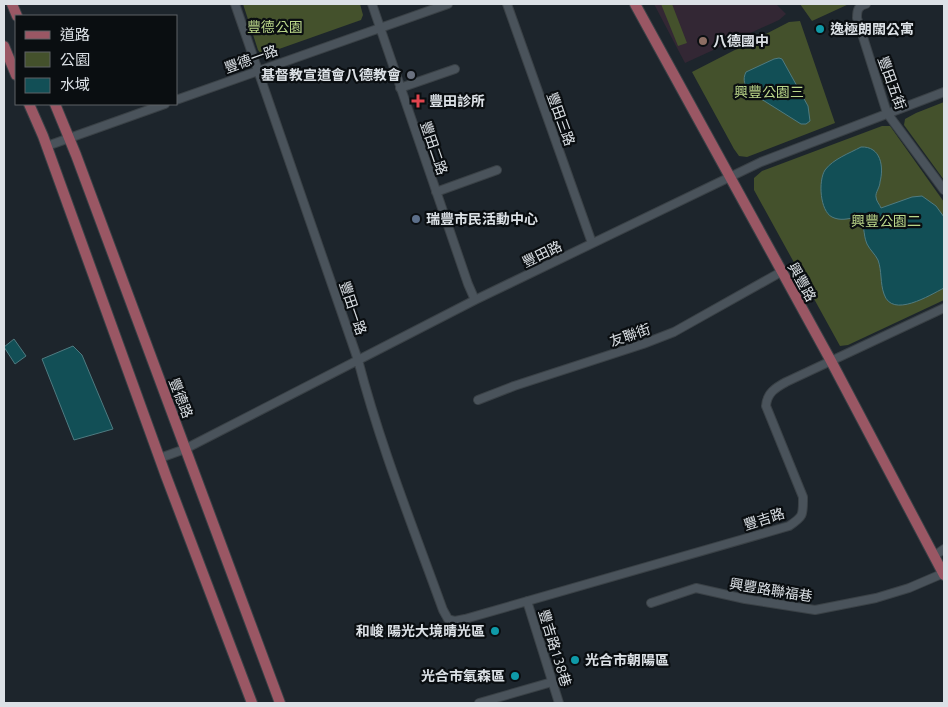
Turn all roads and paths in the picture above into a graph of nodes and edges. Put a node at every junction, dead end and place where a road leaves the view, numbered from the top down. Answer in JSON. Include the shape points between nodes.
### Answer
{"nodes":[{"id":1,"x":235,"y":4,"type":"edge"},
{"id":2,"x":372,"y":4,"type":"edge"},
{"id":3,"x":448,"y":4,"type":"edge"},
{"id":4,"x":507,"y":4,"type":"edge"},
{"id":5,"x":635,"y":4,"type":"edge"},
{"id":6,"x":866,"y":4,"type":"edge"},
{"id":7,"x":380,"y":27,"type":"junction"},
{"id":8,"x":4,"y":46,"type":"edge"},
{"id":9,"x":455,"y":69,"type":"dead end"},
{"id":10,"x":258,"y":70,"type":"junction"},
{"id":11,"x":15,"y":72,"type":"edge"},
{"id":12,"x":400,"y":88,"type":"junction"},
{"id":13,"x":944,"y":92,"type":"edge"},
{"id":14,"x":178,"y":99,"type":"edge"},
{"id":15,"x":29,"y":105,"type":"edge"},
{"id":16,"x":55,"y":105,"type":"edge"},
{"id":17,"x":162,"y":105,"type":"edge"},
{"id":18,"x":887,"y":112,"type":"junction"},
{"id":19,"x":69,"y":138,"type":"junction"},
{"id":20,"x":47,"y":146,"type":"junction"},
{"id":21,"x":497,"y":170,"type":"dead end"},
{"id":22,"x":728,"y":177,"type":"junction"},
{"id":23,"x":944,"y":190,"type":"edge"},
{"id":24,"x":436,"y":192,"type":"junction"},
{"id":25,"x":592,"y":243,"type":"junction"},
{"id":26,"x":781,"y":272,"type":"junction"},
{"id":27,"x":475,"y":300,"type":"junction"},
{"id":28,"x":944,"y":308,"type":"edge"},
{"id":29,"x":358,"y":360,"type":"junction"},
{"id":30,"x":831,"y":361,"type":"junction"},
{"id":31,"x":478,"y":400,"type":"dead end"},
{"id":32,"x":185,"y":449,"type":"junction"},
{"id":33,"x":160,"y":458,"type":"junction"},
{"id":34,"x":944,"y":549,"type":"edge"},
{"id":35,"x":934,"y":556,"type":"junction"},
{"id":36,"x":944,"y":574,"type":"edge"},
{"id":37,"x":527,"y":601,"type":"junction"},
{"id":38,"x":651,"y":602,"type":"dead end"},
{"id":39,"x":448,"y":619,"type":"joint"},
{"id":40,"x":552,"y":682,"type":"junction"},
{"id":41,"x":252,"y":703,"type":"edge"},
{"id":42,"x":280,"y":703,"type":"edge"},
{"id":43,"x":479,"y":703,"type":"edge"},
{"id":44,"x":559,"y":703,"type":"edge"}],
"edges":[{"from":1,"to":10,"type":"street","name":"豐田一路"},
{"from":2,"to":7,"type":"street","name":"豐田二路"},
{"from":3,"to":7,"type":"street","name":"豐德一路"},
{"from":4,"to":25,"type":"street","name":"豐田三路"},
{"from":5,"to":22,"type":"main road","name":"興豐路"},
{"from":6,"to":18,"type":"street","name":"豐田五街","via":[[857,10],[857,18]]},
{"from":7,"to":10,"type":"street","name":"豐德一路"},
{"from":7,"to":12,"type":"street","name":"豐田二路"},
{"from":8,"to":11,"type":"main road"},
{"from":9,"to":12,"type":"street"},
{"from":10,"to":14,"type":"street","name":"豐德一路"},
{"from":10,"to":29,"type":"street","name":"豐田一路"},
{"from":12,"to":24,"type":"street","name":"豐田二路"},
{"from":13,"to":18,"type":"street","name":"豐田路"},
{"from":15,"to":20,"type":"main road"},
{"from":16,"to":19,"type":"main road","name":"豐德路"},
{"from":17,"to":19,"type":"street"},
{"from":18,"to":22,"type":"street","name":"豐田路"},
{"from":18,"to":23,"type":"street","name":"豐田五街"},
{"from":19,"to":20,"type":"street"},
{"from":19,"to":32,"type":"main road","name":"豐德路"},
{"from":20,"to":33,"type":"main road"},
{"from":21,"to":24,"type":"street"},
{"from":22,"to":25,"type":"street","name":"豐田路"},
{"from":22,"to":26,"type":"main road","name":"興豐路"},
{"from":24,"to":27,"type":"street","name":"豐田二路"},
{"from":25,"to":27,"type":"street","name":"豐田路"},
{"from":26,"to":30,"type":"main road","name":"興豐路"},
{"from":26,"to":31,"type":"street","name":"友聯街","via":[[674,332]]},
{"from":27,"to":29,"type":"street","name":"豐田路"},
{"from":28,"to":30,"type":"street","name":"豐吉路"},
{"from":29,"to":32,"type":"street","name":"豐田路"},
{"from":29,"to":39,"type":"street","name":"豐田一路","via":[[403,503]]},
{"from":30,"to":35,"type":"main road","name":"興豐路"},
{"from":30,"to":37,"type":"street","name":"豐吉路","via":[[774,388],[767,398],[766,406],[803,497],[800,519],[789,526]]},
{"from":32,"to":33,"type":"street","name":"豐田路"},
{"from":32,"to":42,"type":"main road","name":"豐德路"},
{"from":33,"to":41,"type":"main road"},
{"from":34,"to":35,"type":"street"},
{"from":35,"to":36,"type":"main road","name":"興豐路"},
{"from":36,"to":38,"type":"street","name":"興豐路聯福巷","via":[[876,598],[815,610],[696,588]]},
{"from":37,"to":39,"type":"street","name":"豐吉路","via":[[466,619]]},
{"from":37,"to":40,"type":"street","name":"豐吉路138巷"},
{"from":40,"to":43,"type":"street"},
{"from":40,"to":44,"type":"street","name":"豐吉路138巷"}]}
